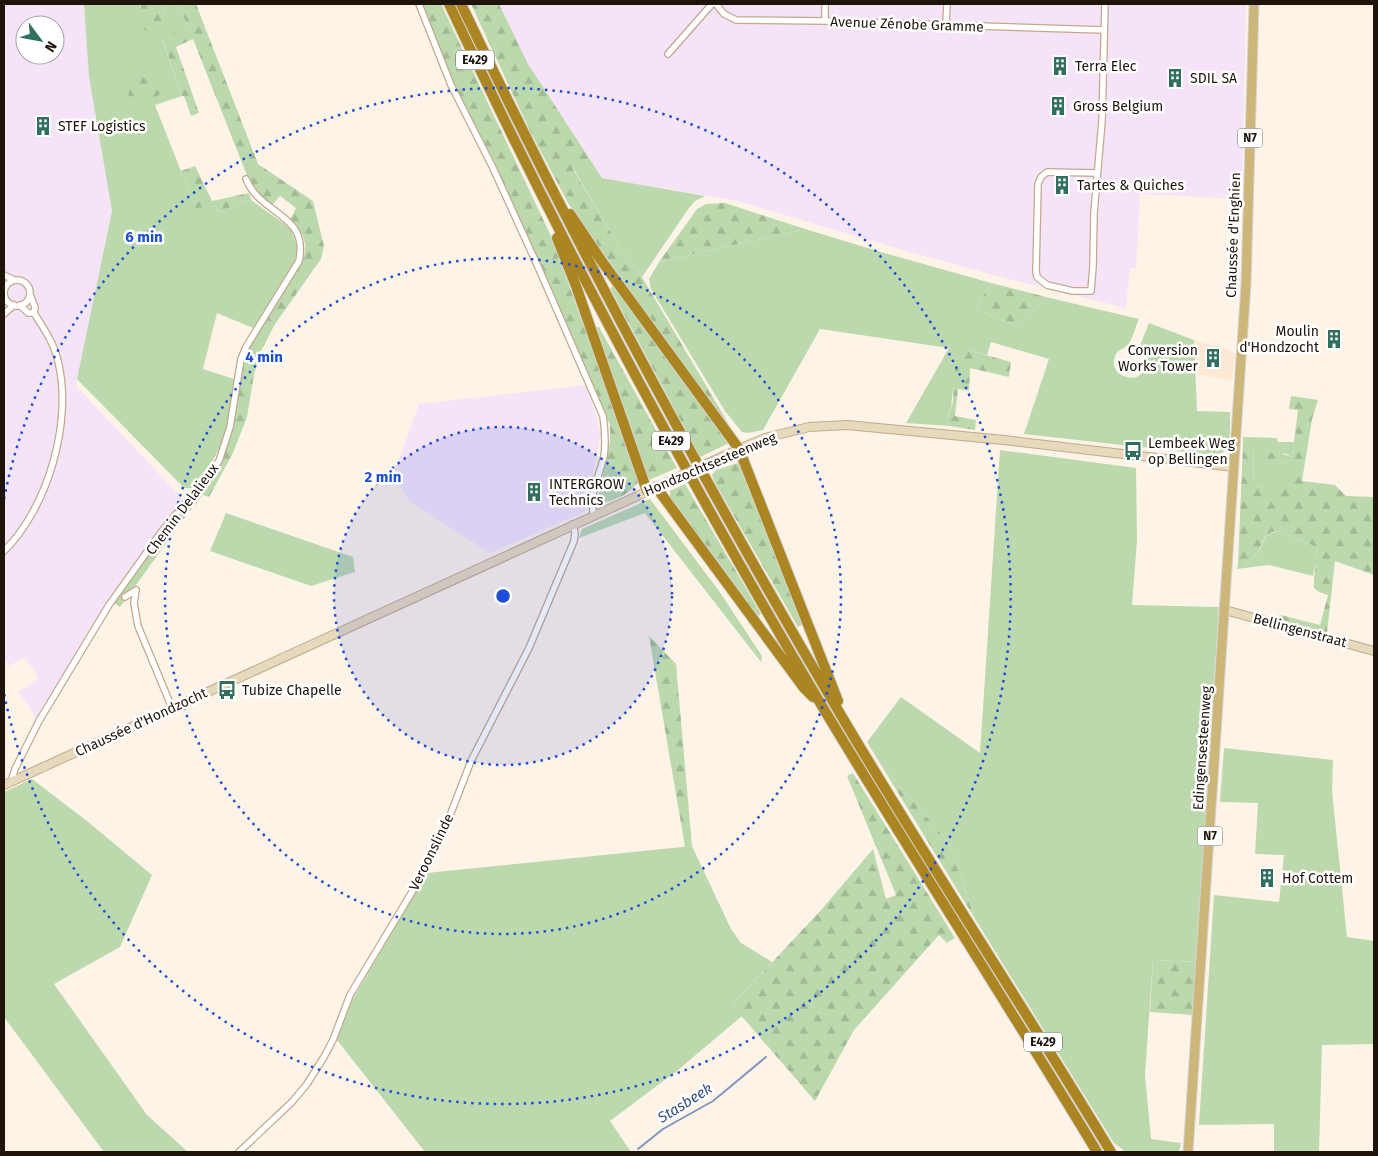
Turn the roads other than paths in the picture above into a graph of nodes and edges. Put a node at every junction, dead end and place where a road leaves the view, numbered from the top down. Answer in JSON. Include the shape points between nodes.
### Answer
{"nodes":[{"id":1,"x":419,"y":4,"type":"edge"},
{"id":2,"x":449,"y":4,"type":"edge"},
{"id":3,"x":461,"y":4,"type":"edge"},
{"id":4,"x":712,"y":4,"type":"edge"},
{"id":5,"x":716,"y":4,"type":"edge"},
{"id":6,"x":825,"y":4,"type":"edge"},
{"id":7,"x":947,"y":4,"type":"edge"},
{"id":8,"x":1105,"y":4,"type":"edge"},
{"id":9,"x":1254,"y":4,"type":"edge"},
{"id":10,"x":825,"y":21,"type":"junction"},
{"id":11,"x":946,"y":25,"type":"junction"},
{"id":12,"x":1104,"y":30,"type":"junction"},
{"id":13,"x":668,"y":54,"type":"dead end"},
{"id":14,"x":536,"y":158,"type":"junction"},
{"id":15,"x":530,"y":173,"type":"junction"},
{"id":16,"x":1097,"y":173,"type":"junction"},
{"id":17,"x":246,"y":179,"type":"dead end"},
{"id":18,"x":4,"y":275,"type":"edge"},
{"id":19,"x":14,"y":280,"type":"junction"},
{"id":20,"x":4,"y":292,"type":"edge"},
{"id":21,"x":30,"y":295,"type":"junction"},
{"id":22,"x":17,"y":305,"type":"junction"},
{"id":23,"x":34,"y":313,"type":"junction"},
{"id":24,"x":4,"y":314,"type":"edge"},
{"id":25,"x":1242,"y":346,"type":"joint"},
{"id":26,"x":736,"y":451,"type":"junction"},
{"id":27,"x":1234,"y":467,"type":"junction"},
{"id":28,"x":657,"y":487,"type":"junction"},
{"id":29,"x":594,"y":515,"type":"junction"},
{"id":30,"x":572,"y":524,"type":"junction"},
{"id":31,"x":4,"y":551,"type":"edge"},
{"id":32,"x":125,"y":597,"type":"dead end"},
{"id":33,"x":1225,"y":610,"type":"junction"},
{"id":34,"x":1374,"y":651,"type":"edge"},
{"id":35,"x":278,"y":660,"type":"joint"},
{"id":36,"x":821,"y":704,"type":"junction"},
{"id":37,"x":172,"y":708,"type":"junction"},
{"id":38,"x":843,"y":719,"type":"junction"},
{"id":39,"x":7,"y":783,"type":"edge"},
{"id":40,"x":239,"y":1152,"type":"edge"},
{"id":41,"x":1097,"y":1152,"type":"edge"},
{"id":42,"x":1111,"y":1152,"type":"edge"},
{"id":43,"x":1188,"y":1152,"type":"edge"}],
"edges":[{"from":1,"to":29,"type":"street","via":[[451,85],[520,226],[603,416],[606,433],[593,497]]},
{"from":2,"to":15,"type":"highway","number":"E429"},
{"from":3,"to":14,"type":"highway","number":"E429"},
{"from":4,"to":13,"type":"street"},
{"from":5,"to":10,"type":"street","name":"Avenue Zénobe Gramme","via":[[724,14],[736,20]]},
{"from":6,"to":10,"type":"street"},
{"from":7,"to":11,"type":"street"},
{"from":8,"to":12,"type":"street"},
{"from":9,"to":25,"type":"main road","name":"Chaussée d'Enghien","number":"N7"},
{"from":10,"to":11,"type":"street","name":"Avenue Zénobe Gramme"},
{"from":11,"to":12,"type":"street","name":"Avenue Zénobe Gramme"},
{"from":12,"to":16,"type":"street"},
{"from":14,"to":26,"type":"highway","via":[[550,175],[570,213],[604,263]]},
{"from":14,"to":38,"type":"highway","number":"E429","via":[[688,448]]},
{"from":15,"to":28,"type":"highway"},
{"from":15,"to":36,"type":"highway","number":"E429","via":[[679,456]]},
{"from":16,"to":16,"type":"street","via":[[1047,172],[1041,177],[1038,184],[1036,270],[1037,278],[1047,285],[1091,291]]},
{"from":17,"to":39,"type":"street","name":"Chemin Delalieux","via":[[256,196],[293,226],[302,248],[298,261],[241,359],[230,427],[219,461],[109,605]]},
{"from":18,"to":19,"type":"street"},
{"from":19,"to":20,"type":"street"},
{"from":19,"to":21,"type":"street","via":[[26,283]]},
{"from":20,"to":22,"type":"street","via":[[8,302]]},
{"from":21,"to":22,"type":"street","via":[[26,302]]},
{"from":21,"to":23,"type":"street"},
{"from":22,"to":23,"type":"street","via":[[28,313]]},
{"from":22,"to":24,"type":"street"},
{"from":23,"to":31,"type":"street","via":[[52,343],[58,362],[61,390],[59,440],[49,479],[33,512]]},
{"from":25,"to":27,"type":"main road","name":"Edingensesteenweg","number":"N7"},
{"from":26,"to":27,"type":"main road","name":"Hondzochtsesteenweg","via":[[765,438],[809,426],[847,425]]},
{"from":26,"to":28,"type":"main road","name":"Hondzochtsesteenweg","bridge":true},
{"from":26,"to":38,"type":"highway","via":[[835,691]]},
{"from":27,"to":33,"type":"main road","name":"Edingensesteenweg","number":"N7"},
{"from":28,"to":29,"type":"main road","name":"Hondzochtsesteenweg"},
{"from":28,"to":36,"type":"highway","via":[[804,688]]},
{"from":29,"to":30,"type":"main road","name":"Hondzochtsesteenweg"},
{"from":30,"to":35,"type":"main road","name":"Hondzochtsesteenweg"},
{"from":30,"to":40,"type":"street","name":"Veroonslinde","via":[[574,541],[529,648],[471,761],[412,892],[350,995],[333,1040],[307,1084]]},
{"from":32,"to":37,"type":"street","via":[[136,590],[134,603],[138,626]]},
{"from":33,"to":34,"type":"main road","name":"Bellingenstraat"},
{"from":33,"to":43,"type":"main road","name":"Edingensesteenweg","number":"N7"},
{"from":35,"to":37,"type":"main road","name":"Chaussée d'Hondzocht"},
{"from":36,"to":41,"type":"highway","number":"E429"},
{"from":37,"to":39,"type":"main road","name":"Chaussée d'Hondzocht"},
{"from":38,"to":42,"type":"highway","number":"E429"}]}
